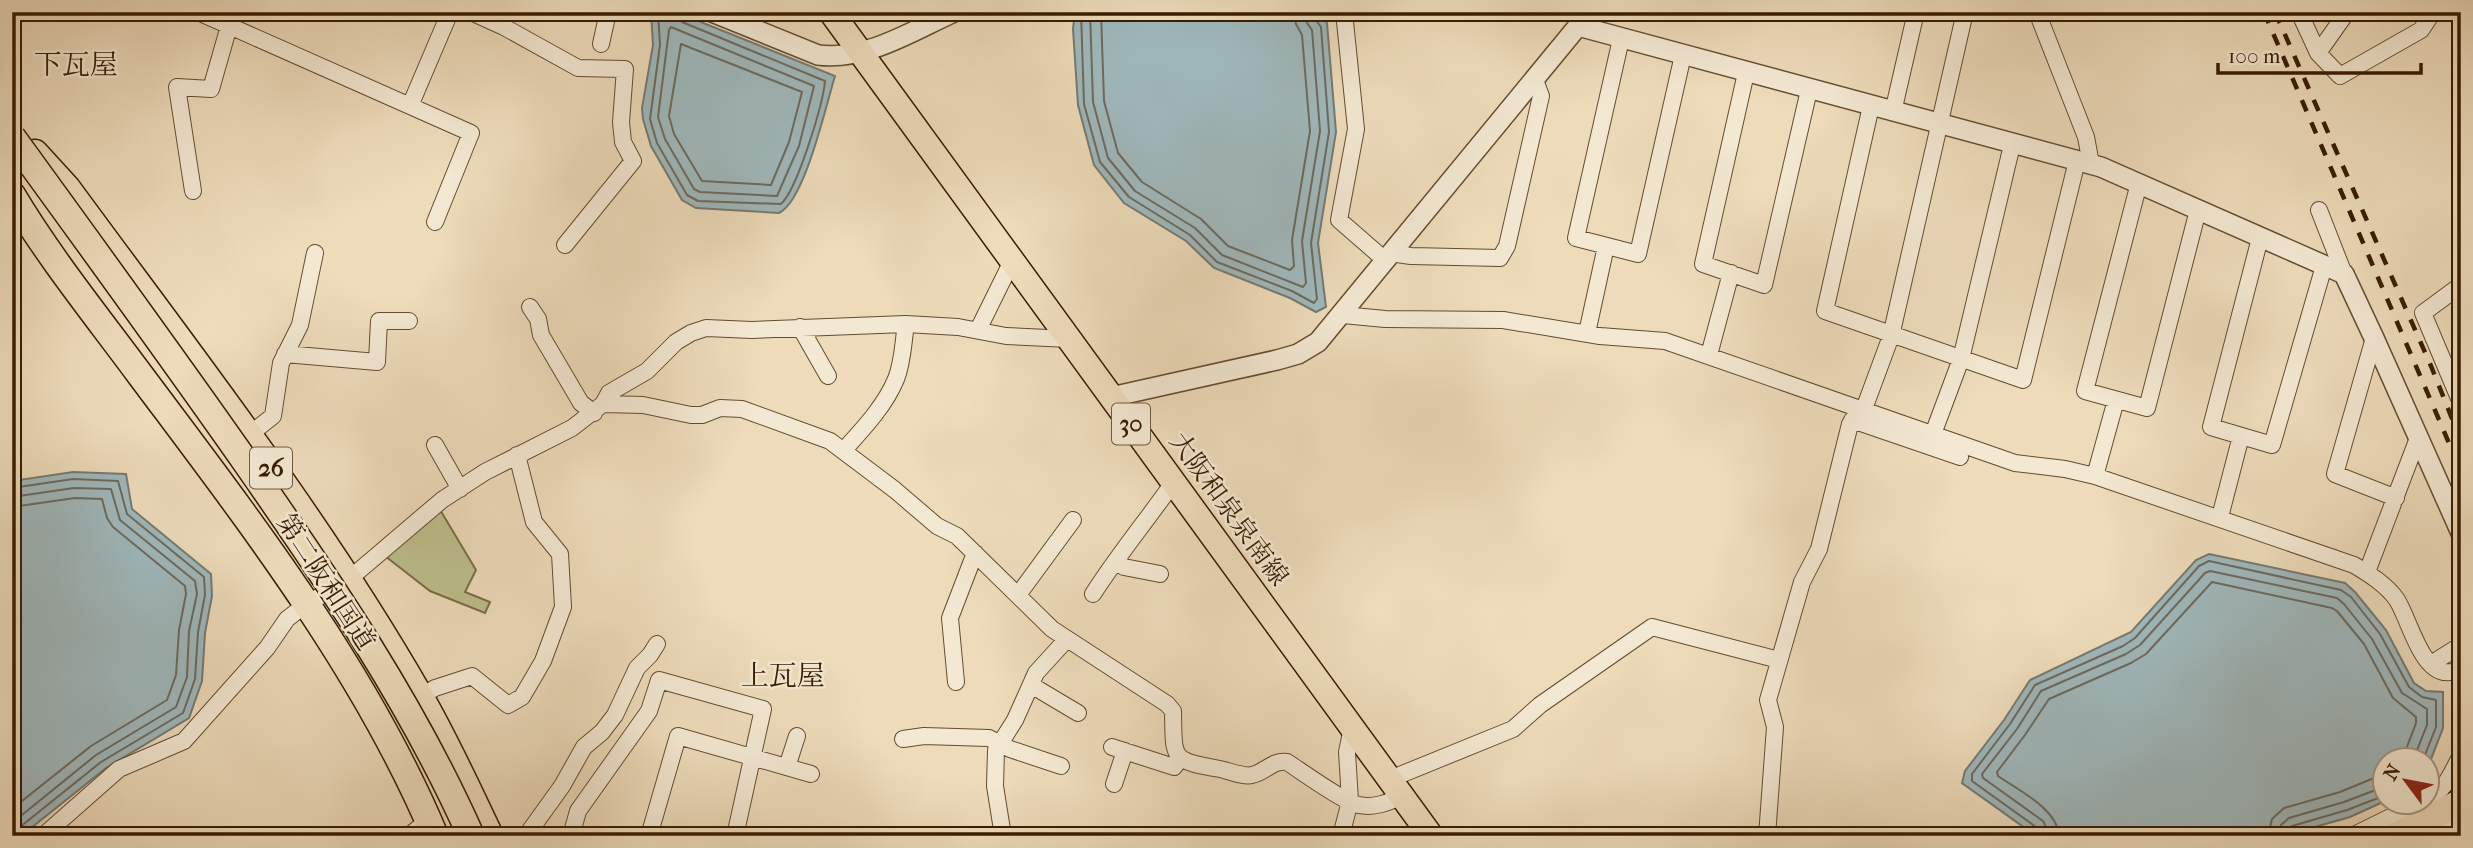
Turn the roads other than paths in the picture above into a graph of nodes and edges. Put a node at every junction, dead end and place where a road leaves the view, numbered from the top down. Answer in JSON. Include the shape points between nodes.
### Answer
{"nodes":[{"id":1,"x":198,"y":12,"type":"edge"},
{"id":2,"x":450,"y":12,"type":"edge"},
{"id":3,"x":471,"y":12,"type":"edge"},
{"id":4,"x":608,"y":12,"type":"edge"},
{"id":5,"x":712,"y":12,"type":"edge"},
{"id":6,"x":831,"y":12,"type":"edge"},
{"id":7,"x":954,"y":12,"type":"edge"},
{"id":8,"x":1344,"y":12,"type":"edge"},
{"id":9,"x":1916,"y":12,"type":"edge"},
{"id":10,"x":1965,"y":12,"type":"edge"},
{"id":11,"x":2037,"y":12,"type":"edge"},
{"id":12,"x":2299,"y":12,"type":"edge"},
{"id":13,"x":2347,"y":12,"type":"edge"},
{"id":14,"x":2433,"y":12,"type":"edge"},
{"id":15,"x":1580,"y":17,"type":"edge"},
{"id":16,"x":229,"y":26,"type":"junction"},
{"id":17,"x":1621,"y":39,"type":"junction"},
{"id":18,"x":601,"y":44,"type":"dead end"},
{"id":19,"x":859,"y":52,"type":"junction"},
{"id":20,"x":2318,"y":54,"type":"junction"},
{"id":21,"x":1684,"y":55,"type":"junction"},
{"id":22,"x":1746,"y":73,"type":"junction"},
{"id":23,"x":1535,"y":80,"type":"junction"},
{"id":24,"x":1809,"y":90,"type":"junction"},
{"id":25,"x":410,"y":106,"type":"junction"},
{"id":26,"x":1871,"y":106,"type":"junction"},
{"id":27,"x":1893,"y":112,"type":"junction"},
{"id":28,"x":1938,"y":125,"type":"junction"},
{"id":29,"x":12,"y":128,"type":"edge"},
{"id":30,"x":12,"y":137,"type":"edge"},
{"id":31,"x":2012,"y":145,"type":"junction"},
{"id":32,"x":2084,"y":163,"type":"junction"},
{"id":33,"x":12,"y":166,"type":"edge"},
{"id":34,"x":2139,"y":183,"type":"junction"},
{"id":35,"x":193,"y":191,"type":"dead end"},
{"id":36,"x":12,"y":194,"type":"edge"},
{"id":37,"x":2198,"y":210,"type":"junction"},
{"id":38,"x":2319,"y":210,"type":"dead end"},
{"id":39,"x":435,"y":222,"type":"dead end"},
{"id":40,"x":2260,"y":238,"type":"junction"},
{"id":41,"x":565,"y":244,"type":"dead end"},
{"id":42,"x":1606,"y":246,"type":"junction"},
{"id":43,"x":315,"y":253,"type":"dead end"},
{"id":44,"x":1387,"y":256,"type":"junction"},
{"id":45,"x":1012,"y":261,"type":"junction"},
{"id":46,"x":2324,"y":266,"type":"junction"},
{"id":47,"x":1731,"y":274,"type":"junction"},
{"id":48,"x":2344,"y":274,"type":"junction"},
{"id":49,"x":2461,"y":285,"type":"edge"},
{"id":50,"x":530,"y":307,"type":"dead end"},
{"id":51,"x":1343,"y":315,"type":"junction"},
{"id":52,"x":409,"y":321,"type":"dead end"},
{"id":53,"x":906,"y":324,"type":"junction"},
{"id":54,"x":800,"y":327,"type":"junction"},
{"id":55,"x":978,"y":330,"type":"junction"},
{"id":56,"x":1587,"y":333,"type":"junction"},
{"id":57,"x":1891,"y":336,"type":"junction"},
{"id":58,"x":2374,"y":338,"type":"junction"},
{"id":59,"x":1069,"y":340,"type":"junction"},
{"id":60,"x":285,"y":354,"type":"junction"},
{"id":61,"x":1709,"y":355,"type":"junction"},
{"id":62,"x":1961,"y":359,"type":"junction"},
{"id":63,"x":828,"y":376,"type":"dead end"},
{"id":64,"x":1111,"y":397,"type":"junction"},
{"id":65,"x":2116,"y":400,"type":"junction"},
{"id":66,"x":2461,"y":403,"type":"edge"},
{"id":67,"x":598,"y":408,"type":"junction"},
{"id":68,"x":1858,"y":414,"type":"junction"},
{"id":69,"x":1933,"y":434,"type":"junction"},
{"id":70,"x":249,"y":435,"type":"junction"},
{"id":71,"x":2241,"y":436,"type":"junction"},
{"id":72,"x":2417,"y":438,"type":"junction"},
{"id":73,"x":435,"y":445,"type":"dead end"},
{"id":74,"x":843,"y":451,"type":"junction"},
{"id":75,"x":517,"y":456,"type":"junction"},
{"id":76,"x":1960,"y":457,"type":"dead end"},
{"id":77,"x":2095,"y":476,"type":"junction"},
{"id":78,"x":1175,"y":485,"type":"junction"},
{"id":79,"x":460,"y":489,"type":"junction"},
{"id":80,"x":2396,"y":498,"type":"junction"},
{"id":81,"x":2220,"y":517,"type":"junction"},
{"id":82,"x":1073,"y":520,"type":"dead end"},
{"id":83,"x":2461,"y":533,"type":"edge"},
{"id":84,"x":975,"y":553,"type":"junction"},
{"id":85,"x":1116,"y":561,"type":"junction"},
{"id":86,"x":2367,"y":572,"type":"junction"},
{"id":87,"x":1160,"y":574,"type":"dead end"},
{"id":88,"x":348,"y":580,"type":"junction"},
{"id":89,"x":1093,"y":594,"type":"dead end"},
{"id":90,"x":1018,"y":595,"type":"junction"},
{"id":91,"x":305,"y":605,"type":"junction"},
{"id":92,"x":1067,"y":639,"type":"junction"},
{"id":93,"x":657,"y":644,"type":"dead end"},
{"id":94,"x":2461,"y":645,"type":"edge"},
{"id":95,"x":1779,"y":660,"type":"junction"},
{"id":96,"x":2431,"y":664,"type":"junction"},
{"id":97,"x":2461,"y":671,"type":"edge"},
{"id":98,"x":956,"y":682,"type":"dead end"},
{"id":99,"x":1031,"y":685,"type":"junction"},
{"id":100,"x":420,"y":696,"type":"junction"},
{"id":101,"x":1077,"y":713,"type":"dead end"},
{"id":102,"x":1352,"y":728,"type":"junction"},
{"id":103,"x":797,"y":736,"type":"dead end"},
{"id":104,"x":903,"y":739,"type":"dead end"},
{"id":105,"x":999,"y":744,"type":"junction"},
{"id":106,"x":2461,"y":755,"type":"edge"},
{"id":107,"x":751,"y":757,"type":"junction"},
{"id":108,"x":1180,"y":759,"type":"junction"},
{"id":109,"x":1061,"y":766,"type":"dead end"},
{"id":110,"x":787,"y":768,"type":"junction"},
{"id":111,"x":811,"y":774,"type":"dead end"},
{"id":112,"x":1114,"y":784,"type":"dead end"},
{"id":113,"x":1395,"y":787,"type":"junction"},
{"id":114,"x":2442,"y":788,"type":"edge"},
{"id":115,"x":1350,"y":802,"type":"junction"},
{"id":116,"x":2461,"y":802,"type":"edge"},
{"id":117,"x":2394,"y":816,"type":"edge"},
{"id":118,"x":2461,"y":821,"type":"edge"},
{"id":119,"x":424,"y":831,"type":"edge"},
{"id":120,"x":43,"y":836,"type":"edge"},
{"id":121,"x":454,"y":836,"type":"edge"},
{"id":122,"x":471,"y":836,"type":"edge"},
{"id":123,"x":490,"y":836,"type":"edge"},
{"id":124,"x":526,"y":836,"type":"edge"},
{"id":125,"x":571,"y":836,"type":"edge"},
{"id":126,"x":649,"y":836,"type":"edge"},
{"id":127,"x":735,"y":836,"type":"edge"},
{"id":128,"x":1003,"y":836,"type":"edge"},
{"id":129,"x":1341,"y":836,"type":"edge"},
{"id":130,"x":1431,"y":836,"type":"edge"},
{"id":131,"x":1767,"y":836,"type":"edge"},
{"id":132,"x":2352,"y":836,"type":"edge"},
{"id":133,"x":2395,"y":836,"type":"edge"},
{"id":134,"x":2434,"y":836,"type":"edge"}],
"edges":[{"from":1,"to":16,"type":"street"},
{"from":2,"to":25,"type":"street"},
{"from":3,"to":41,"type":"street","via":[[578,68],[625,69],[621,122],[623,142],[633,161]]},
{"from":4,"to":18,"type":"street"},
{"from":5,"to":19,"type":"street","via":[[818,55]]},
{"from":6,"to":19,"type":"main road","name":"大阪和泉泉南線","number":"30"},
{"from":7,"to":19,"type":"street"},
{"from":8,"to":44,"type":"street","via":[[1356,129],[1339,220]]},
{"from":9,"to":27,"type":"street"},
{"from":10,"to":28,"type":"street"},
{"from":11,"to":32,"type":"street","via":[[2086,137]]},
{"from":12,"to":20,"type":"street"},
{"from":13,"to":20,"type":"street"},
{"from":14,"to":20,"type":"street","via":[[2421,30],[2340,76]]},
{"from":15,"to":17,"type":"street"},
{"from":15,"to":23,"type":"street"},
{"from":16,"to":25,"type":"street"},
{"from":16,"to":35,"type":"street","via":[[211,89],[177,88]]},
{"from":17,"to":21,"type":"street"},
{"from":17,"to":42,"type":"street","via":[[1576,239]]},
{"from":19,"to":45,"type":"main road","name":"大阪和泉泉南線","number":"30"},
{"from":21,"to":22,"type":"street"},
{"from":21,"to":42,"type":"street","via":[[1638,254]]},
{"from":22,"to":24,"type":"street"},
{"from":22,"to":47,"type":"street","via":[[1703,264]]},
{"from":23,"to":44,"type":"street"},
{"from":23,"to":44,"type":"street","via":[[1541,96],[1507,246],[1500,258]]},
{"from":24,"to":26,"type":"street"},
{"from":24,"to":47,"type":"street","via":[[1764,285]]},
{"from":25,"to":39,"type":"street","via":[[471,133]]},
{"from":26,"to":27,"type":"street"},
{"from":26,"to":57,"type":"street","via":[[1825,311]]},
{"from":27,"to":28,"type":"street"},
{"from":28,"to":31,"type":"street"},
{"from":28,"to":57,"type":"street"},
{"from":29,"to":70,"type":"highway","number":"26","via":[[67,188]]},
{"from":30,"to":122,"type":"highway","name":"第二阪和国道","number":"26","bridge":true,"via":[[325,574],[409,712]]},
{"from":31,"to":32,"type":"street"},
{"from":31,"to":62,"type":"street"},
{"from":32,"to":34,"type":"street"},
{"from":32,"to":62,"type":"street","via":[[2023,380]]},
{"from":33,"to":121,"type":"highway","name":"第二阪和国道","number":"26","via":[[309,579],[393,716]]},
{"from":34,"to":37,"type":"street"},
{"from":34,"to":65,"type":"street","via":[[2085,391]]},
{"from":36,"to":91,"type":"highway","number":"26"},
{"from":37,"to":40,"type":"street"},
{"from":37,"to":65,"type":"street","via":[[2147,408]]},
{"from":38,"to":48,"type":"street"},
{"from":40,"to":46,"type":"street"},
{"from":40,"to":71,"type":"street","via":[[2211,427]]},
{"from":42,"to":56,"type":"street"},
{"from":43,"to":60,"type":"street","via":[[300,325]]},
{"from":44,"to":51,"type":"street"},
{"from":45,"to":55,"type":"street"},
{"from":45,"to":59,"type":"main road","name":"大阪和泉泉南線","number":"30"},
{"from":46,"to":48,"type":"street"},
{"from":46,"to":71,"type":"street","via":[[2272,445]]},
{"from":47,"to":61,"type":"street"},
{"from":48,"to":58,"type":"street"},
{"from":49,"to":66,"type":"street","via":[[2423,313]]},
{"from":50,"to":67,"type":"street","via":[[541,335],[560,351],[581,403]]},
{"from":51,"to":56,"type":"street","via":[[1503,320]]},
{"from":51,"to":64,"type":"street","via":[[1318,342],[1298,354]]},
{"from":52,"to":60,"type":"street","via":[[379,321],[377,362]]},
{"from":53,"to":54,"type":"street"},
{"from":53,"to":55,"type":"street"},
{"from":53,"to":74,"type":"street","via":[[896,379]]},
{"from":54,"to":63,"type":"street"},
{"from":54,"to":67,"type":"street","via":[[718,327],[691,333],[647,371],[609,393]]},
{"from":55,"to":59,"type":"street"},
{"from":56,"to":61,"type":"street","via":[[1665,341]]},
{"from":57,"to":62,"type":"street"},
{"from":57,"to":68,"type":"street"},
{"from":58,"to":72,"type":"street"},
{"from":58,"to":80,"type":"street","via":[[2335,474]]},
{"from":59,"to":64,"type":"main road","name":"大阪和泉泉南線","number":"30"},
{"from":60,"to":70,"type":"street","via":[[273,416]]},
{"from":61,"to":68,"type":"street"},
{"from":62,"to":69,"type":"street"},
{"from":64,"to":78,"type":"main road","name":"大阪和泉泉南線","number":"30"},
{"from":65,"to":77,"type":"street"},
{"from":67,"to":74,"type":"street","via":[[643,405],[691,415],[720,408],[742,409],[807,430]]},
{"from":67,"to":75,"type":"street","via":[[572,428]]},
{"from":68,"to":69,"type":"street"},
{"from":68,"to":76,"type":"street"},
{"from":68,"to":95,"type":"street","via":[[1819,550],[1802,582]]},
{"from":69,"to":77,"type":"street","via":[[2015,463]]},
{"from":70,"to":88,"type":"highway","number":"26"},
{"from":71,"to":81,"type":"street"},
{"from":72,"to":80,"type":"street"},
{"from":72,"to":83,"type":"street"},
{"from":73,"to":79,"type":"street"},
{"from":74,"to":84,"type":"street"},
{"from":75,"to":79,"type":"street"},
{"from":75,"to":100,"type":"street","via":[[534,522],[561,554],[563,607],[543,661],[522,697],[508,705],[471,676]]},
{"from":77,"to":81,"type":"street"},
{"from":78,"to":85,"type":"street"},
{"from":78,"to":102,"type":"main road","name":"大阪和泉泉南線","number":"30"},
{"from":79,"to":88,"type":"street"},
{"from":80,"to":86,"type":"street"},
{"from":81,"to":86,"type":"street"},
{"from":82,"to":90,"type":"street"},
{"from":84,"to":90,"type":"street"},
{"from":84,"to":98,"type":"street","via":[[950,618]]},
{"from":85,"to":87,"type":"street"},
{"from":85,"to":89,"type":"street"},
{"from":86,"to":96,"type":"street","via":[[2395,597]]},
{"from":88,"to":91,"type":"street"},
{"from":88,"to":100,"type":"highway","number":"26"},
{"from":90,"to":92,"type":"street"},
{"from":91,"to":119,"type":"highway","number":"26","via":[[373,711]]},
{"from":91,"to":120,"type":"street","via":[[286,620],[267,648],[184,741],[107,777]]},
{"from":92,"to":99,"type":"street"},
{"from":92,"to":108,"type":"street","via":[[1173,710],[1174,750]]},
{"from":93,"to":124,"type":"street","via":[[637,668],[615,715],[584,747]]},
{"from":94,"to":96,"type":"street"},
{"from":95,"to":113,"type":"street","via":[[1652,627],[1513,729]]},
{"from":95,"to":131,"type":"street","via":[[1768,700],[1775,727]]},
{"from":96,"to":97,"type":"street","via":[[2442,672]]},
{"from":99,"to":101,"type":"street"},
{"from":99,"to":105,"type":"street","via":[[1016,720]]},
{"from":100,"to":123,"type":"highway","number":"26"},
{"from":102,"to":113,"type":"main road","name":"大阪和泉泉南線","number":"30"},
{"from":102,"to":115,"type":"street"},
{"from":103,"to":110,"type":"street"},
{"from":104,"to":105,"type":"street","via":[[989,738]]},
{"from":105,"to":109,"type":"street"},
{"from":105,"to":128,"type":"street","via":[[995,786]]},
{"from":106,"to":114,"type":"street"},
{"from":107,"to":110,"type":"street"},
{"from":107,"to":125,"type":"street","via":[[763,709],[659,680],[649,711],[578,811]]},
{"from":107,"to":126,"type":"street","via":[[678,736]]},
{"from":107,"to":127,"type":"street"},
{"from":108,"to":112,"type":"street","via":[[1174,767],[1119,749]]},
{"from":108,"to":115,"type":"street","via":[[1251,775],[1278,761],[1287,762]]},
{"from":110,"to":111,"type":"street"},
{"from":113,"to":115,"type":"street","via":[[1394,800],[1376,805]]},
{"from":113,"to":130,"type":"main road","name":"大阪和泉泉南線","number":"30"},
{"from":115,"to":129,"type":"street"},
{"from":116,"to":133,"type":"highway"},
{"from":117,"to":132,"type":"street"},
{"from":118,"to":134,"type":"street"}]}
